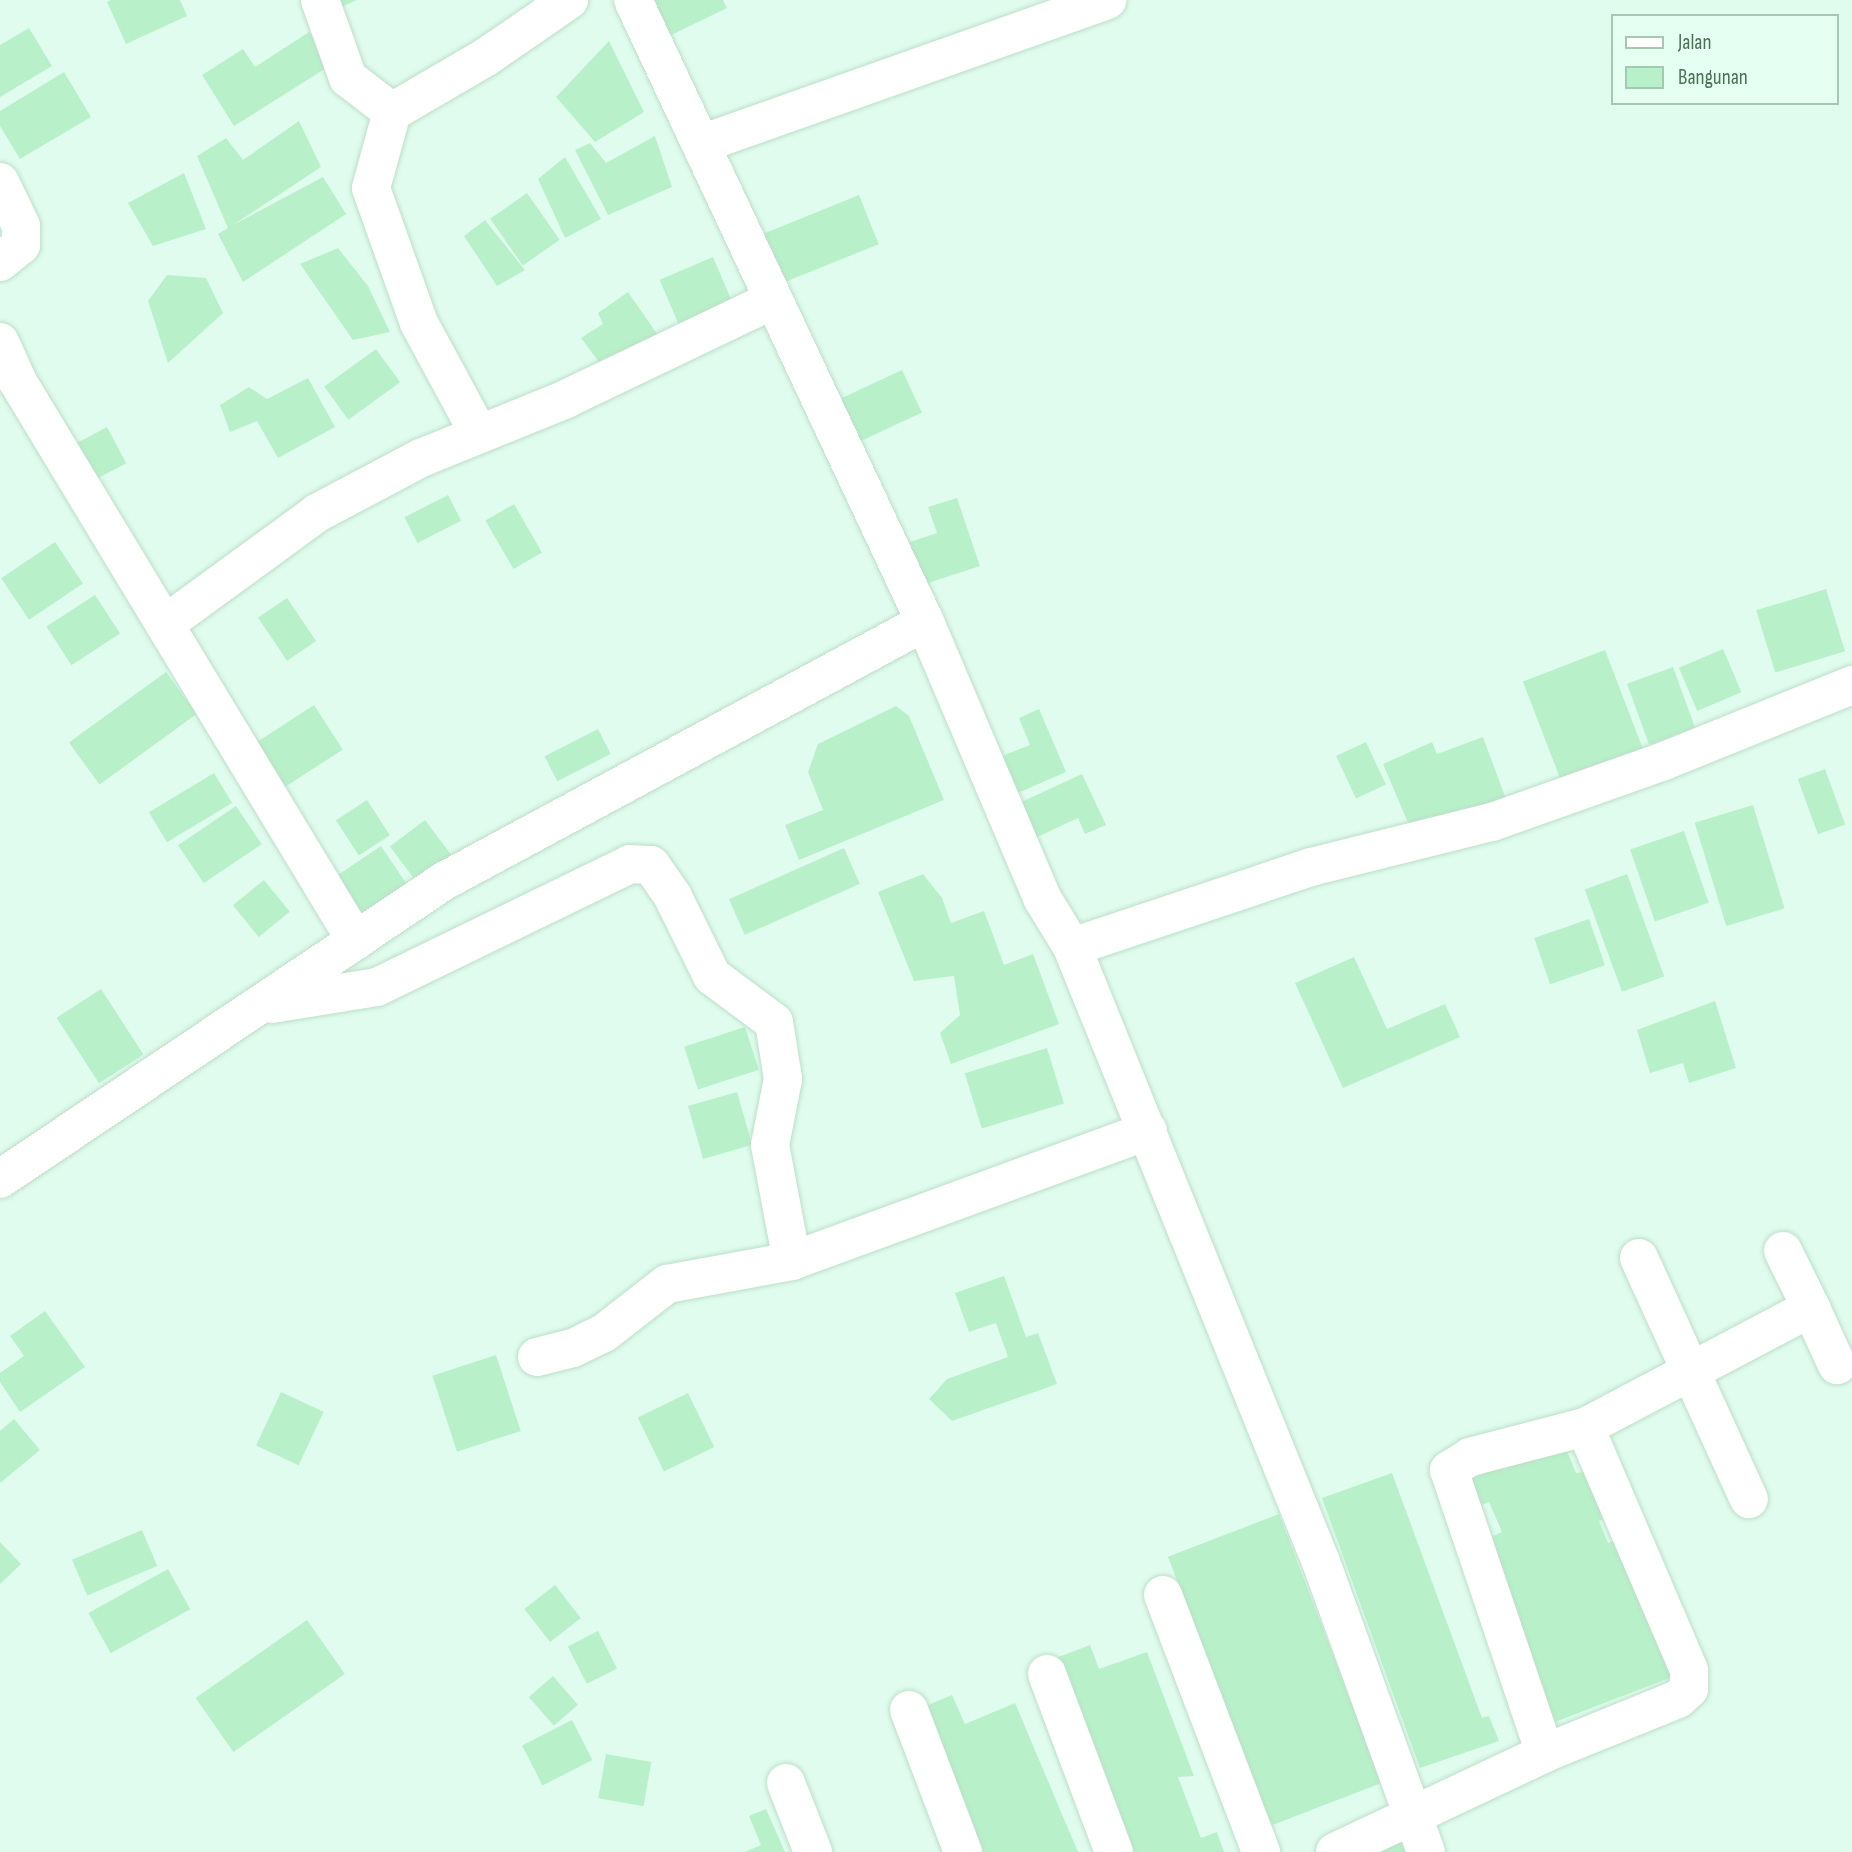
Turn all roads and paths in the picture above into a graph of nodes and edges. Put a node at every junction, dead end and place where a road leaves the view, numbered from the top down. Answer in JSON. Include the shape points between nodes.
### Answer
{"nodes":[{"id":1,"x":320,"y":0,"type":"edge"},
{"id":2,"x":569,"y":0,"type":"edge"},
{"id":3,"x":633,"y":0,"type":"edge"},
{"id":4,"x":1107,"y":0,"type":"edge"},
{"id":5,"x":392,"y":112,"type":"junction"},
{"id":6,"x":701,"y":144,"type":"junction"},
{"id":7,"x":0,"y":182,"type":"edge"},
{"id":8,"x":0,"y":262,"type":"edge"},
{"id":9,"x":773,"y":300,"type":"junction"},
{"id":10,"x":0,"y":342,"type":"edge"},
{"id":11,"x":479,"y":434,"type":"junction"},
{"id":12,"x":925,"y":622,"type":"junction"},
{"id":13,"x":165,"y":624,"type":"junction"},
{"id":14,"x":1852,"y":685,"type":"edge"},
{"id":15,"x":356,"y":941,"type":"junction"},
{"id":16,"x":1072,"y":947,"type":"junction"},
{"id":17,"x":260,"y":1005,"type":"junction"},
{"id":18,"x":1148,"y":1131,"type":"junction"},
{"id":19,"x":0,"y":1180,"type":"edge"},
{"id":20,"x":1783,"y":1251,"type":"dead end"},
{"id":21,"x":1639,"y":1258,"type":"dead end"},
{"id":22,"x":792,"y":1261,"type":"junction"},
{"id":23,"x":1811,"y":1308,"type":"junction"},
{"id":24,"x":537,"y":1357,"type":"dead end"},
{"id":25,"x":1837,"y":1365,"type":"dead end"},
{"id":26,"x":1690,"y":1372,"type":"junction"},
{"id":27,"x":1585,"y":1427,"type":"junction"},
{"id":28,"x":1749,"y":1499,"type":"dead end"},
{"id":29,"x":1163,"y":1595,"type":"dead end"},
{"id":30,"x":1047,"y":1674,"type":"dead end"},
{"id":31,"x":909,"y":1710,"type":"dead end"},
{"id":32,"x":1545,"y":1753,"type":"junction"},
{"id":33,"x":786,"y":1783,"type":"dead end"},
{"id":34,"x":1420,"y":1835,"type":"edge"},
{"id":35,"x":813,"y":1852,"type":"edge"},
{"id":36,"x":963,"y":1852,"type":"edge"},
{"id":37,"x":1114,"y":1852,"type":"edge"},
{"id":38,"x":1261,"y":1852,"type":"edge"},
{"id":39,"x":1335,"y":1852,"type":"edge"}],
"edges":[{"from":1,"to":5,"type":"street","via":[[348,78]]},
{"from":2,"to":5,"type":"street","via":[[486,57]]},
{"from":3,"to":6,"type":"street"},
{"from":4,"to":6,"type":"street"},
{"from":5,"to":11,"type":"street","via":[[371,188],[419,323]]},
{"from":6,"to":9,"type":"street"},
{"from":7,"to":8,"type":"street","via":[[21,226],[21,245]]},
{"from":9,"to":11,"type":"street","via":[[566,399]]},
{"from":9,"to":12,"type":"street"},
{"from":10,"to":13,"type":"street","via":[[18,382]]},
{"from":11,"to":13,"type":"street","via":[[421,458],[317,513]]},
{"from":12,"to":15,"type":"street","via":[[444,881]]},
{"from":12,"to":16,"type":"street","via":[[1042,898]]},
{"from":13,"to":15,"type":"street"},
{"from":14,"to":16,"type":"street","via":[[1664,761],[1492,822],[1311,867]]},
{"from":15,"to":17,"type":"street"},
{"from":16,"to":18,"type":"street"},
{"from":17,"to":19,"type":"street"},
{"from":17,"to":22,"type":"street","via":[[377,987],[630,864],[650,865],[673,897],[712,976],[774,1022],[783,1079],[770,1145]]},
{"from":18,"to":22,"type":"street"},
{"from":18,"to":34,"type":"street","via":[[1321,1562]]},
{"from":20,"to":23,"type":"street"},
{"from":21,"to":26,"type":"street"},
{"from":22,"to":24,"type":"street","via":[[667,1284],[604,1333],[573,1348]]},
{"from":23,"to":25,"type":"street"},
{"from":23,"to":26,"type":"street"},
{"from":26,"to":27,"type":"street"},
{"from":26,"to":28,"type":"street"},
{"from":27,"to":32,"type":"street","via":[[1689,1670],[1689,1689],[1678,1699]]},
{"from":27,"to":32,"type":"street","via":[[1470,1457],[1449,1470]]},
{"from":29,"to":38,"type":"street"},
{"from":30,"to":37,"type":"street"},
{"from":31,"to":36,"type":"street"},
{"from":32,"to":34,"type":"street"},
{"from":33,"to":35,"type":"street"},
{"from":34,"to":39,"type":"street"}]}
